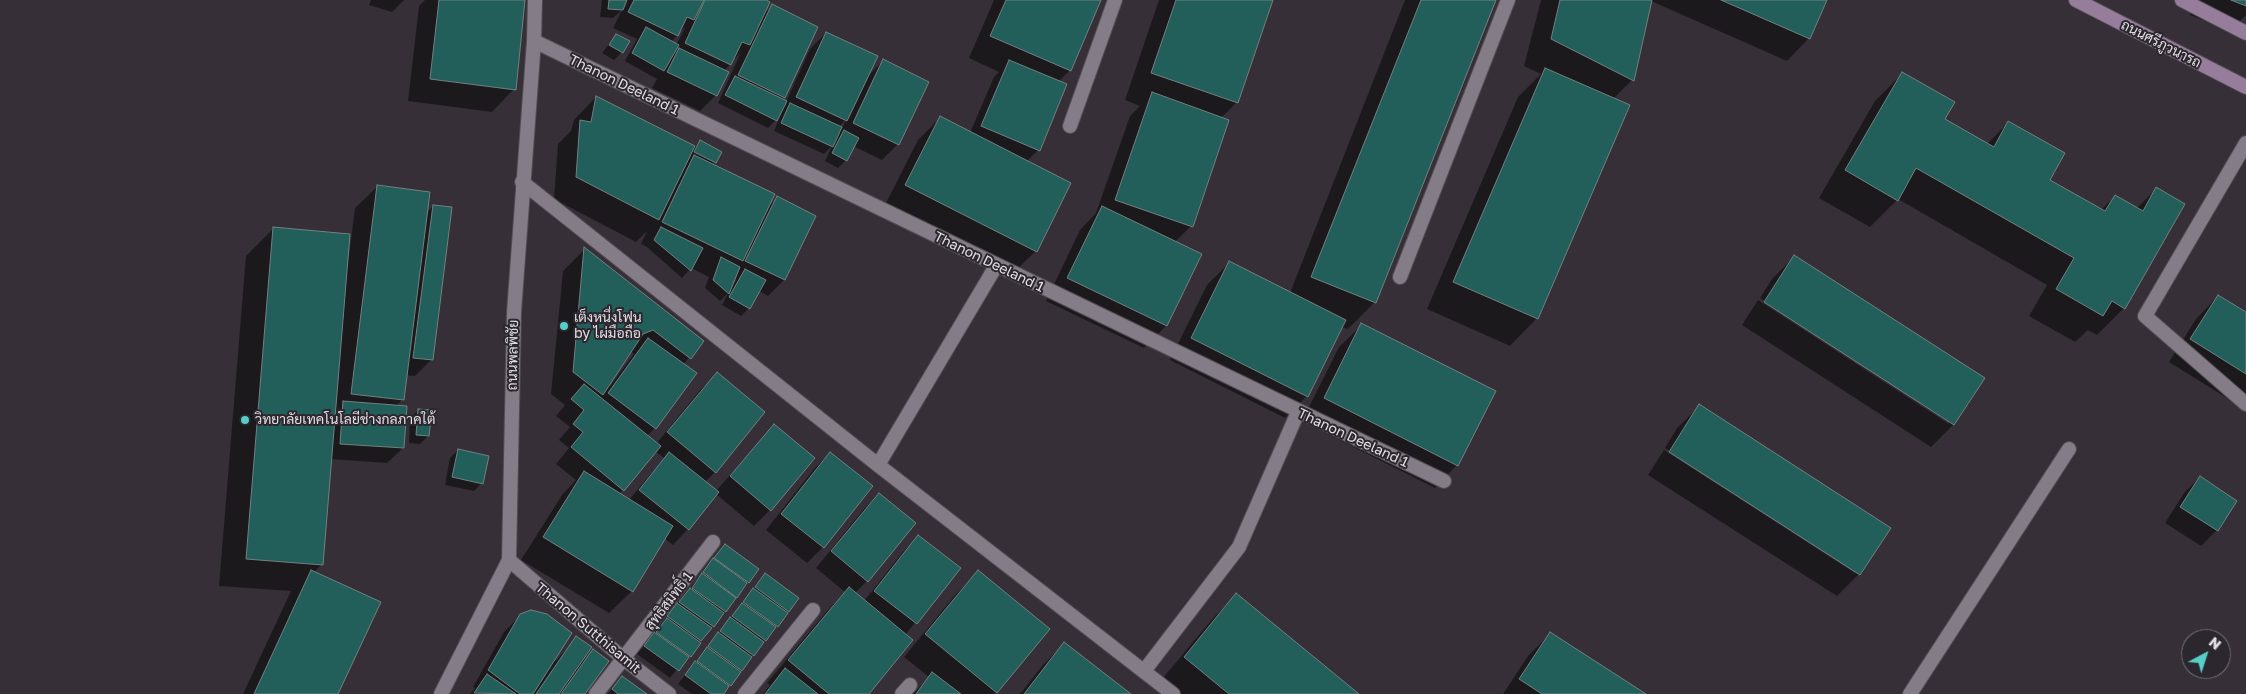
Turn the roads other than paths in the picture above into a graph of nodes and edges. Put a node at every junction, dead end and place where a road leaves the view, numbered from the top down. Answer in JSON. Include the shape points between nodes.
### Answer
{"nodes":[{"id":1,"x":535,"y":0,"type":"edge"},
{"id":2,"x":1115,"y":0,"type":"edge"},
{"id":3,"x":1508,"y":0,"type":"edge"},
{"id":4,"x":2076,"y":0,"type":"edge"},
{"id":5,"x":2182,"y":0,"type":"edge"},
{"id":6,"x":2246,"y":33,"type":"edge"},
{"id":7,"x":534,"y":40,"type":"junction"},
{"id":8,"x":2246,"y":87,"type":"edge"},
{"id":9,"x":1070,"y":126,"type":"dead end"},
{"id":10,"x":2246,"y":143,"type":"edge"},
{"id":11,"x":522,"y":182,"type":"junction"},
{"id":12,"x":996,"y":266,"type":"junction"},
{"id":13,"x":1400,"y":278,"type":"dead end"},
{"id":14,"x":2246,"y":404,"type":"edge"},
{"id":15,"x":1298,"y":412,"type":"junction"},
{"id":16,"x":2069,"y":449,"type":"dead end"},
{"id":17,"x":878,"y":465,"type":"junction"},
{"id":18,"x":1444,"y":481,"type":"dead end"},
{"id":19,"x":713,"y":542,"type":"dead end"},
{"id":20,"x":509,"y":560,"type":"junction"},
{"id":21,"x":813,"y":610,"type":"dead end"},
{"id":22,"x":624,"y":659,"type":"junction"},
{"id":23,"x":1144,"y":672,"type":"junction"},
{"id":24,"x":441,"y":694,"type":"edge"},
{"id":25,"x":596,"y":694,"type":"edge"},
{"id":26,"x":669,"y":694,"type":"edge"},
{"id":27,"x":745,"y":694,"type":"edge"},
{"id":28,"x":1173,"y":694,"type":"edge"},
{"id":29,"x":1910,"y":694,"type":"edge"}],
"edges":[{"from":1,"to":7,"type":"street","name":"ถนนพลพิชัย"},
{"from":2,"to":9,"type":"street"},
{"from":3,"to":13,"type":"street"},
{"from":4,"to":8,"type":"main road","name":"ถนนศรีภูวนารถ"},
{"from":5,"to":6,"type":"main road"},
{"from":7,"to":11,"type":"street","name":"ถนนพลพิชัย"},
{"from":7,"to":12,"type":"street","name":"Thanon Deeland 1"},
{"from":10,"to":14,"type":"street","via":[[2145,316]]},
{"from":11,"to":17,"type":"street"},
{"from":11,"to":20,"type":"street","name":"ถนนพลพิชัย","via":[[514,312]]},
{"from":12,"to":15,"type":"street","name":"Thanon Deeland 1"},
{"from":12,"to":17,"type":"street"},
{"from":15,"to":18,"type":"street","name":"Thanon Deeland 1"},
{"from":15,"to":23,"type":"street","via":[[1239,547]]},
{"from":16,"to":29,"type":"street"},
{"from":17,"to":23,"type":"street"},
{"from":19,"to":22,"type":"street","name":"สุทธิสมิทธิ์ 1"},
{"from":20,"to":22,"type":"street","name":"Thanon Sutthisamit"},
{"from":20,"to":24,"type":"street","name":"ถนนพลพิชัย"},
{"from":21,"to":27,"type":"street"},
{"from":22,"to":25,"type":"street","name":"สุทธิสมิทธิ์ 1"},
{"from":22,"to":26,"type":"street","name":"Thanon Sutthisamit"},
{"from":23,"to":28,"type":"street"}]}
